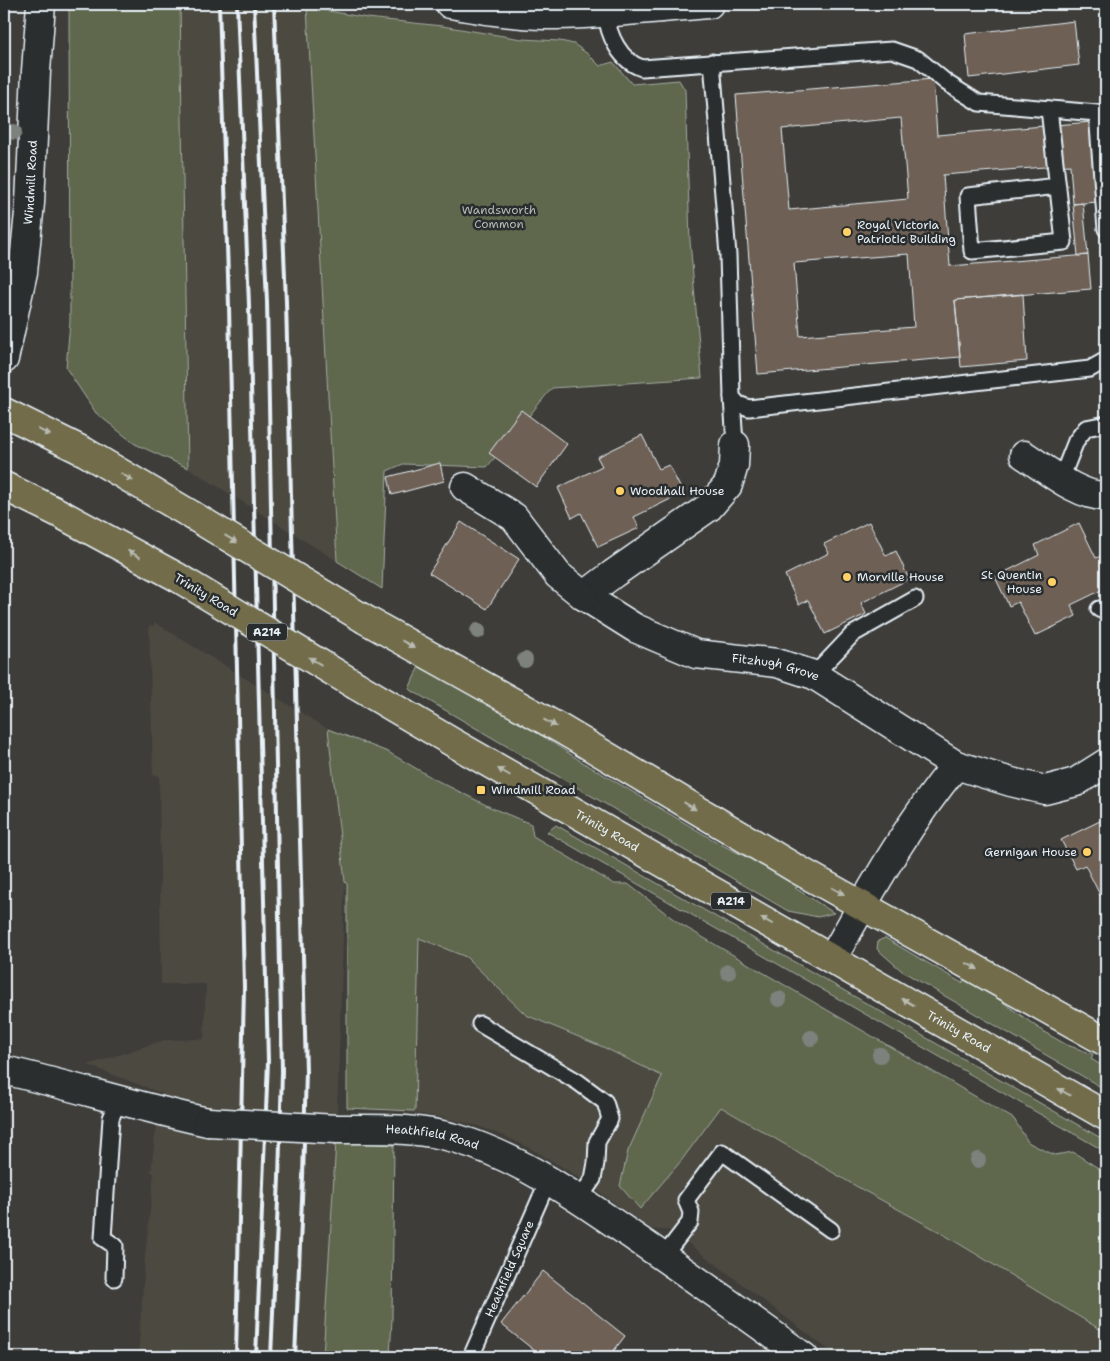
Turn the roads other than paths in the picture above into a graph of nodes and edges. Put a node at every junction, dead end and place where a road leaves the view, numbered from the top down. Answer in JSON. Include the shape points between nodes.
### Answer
{"nodes":[{"id":1,"x":41,"y":4,"type":"edge"},
{"id":2,"x":459,"y":4,"type":"edge"},
{"id":3,"x":709,"y":4,"type":"edge"},
{"id":4,"x":654,"y":6,"type":"edge"},
{"id":5,"x":606,"y":13,"type":"junction"},
{"id":6,"x":712,"y":62,"type":"junction"},
{"id":7,"x":1050,"y":109,"type":"junction"},
{"id":8,"x":1058,"y":186,"type":"junction"},
{"id":9,"x":1106,"y":229,"type":"edge"},
{"id":10,"x":4,"y":359,"type":"edge"},
{"id":11,"x":1106,"y":360,"type":"edge"},
{"id":12,"x":732,"y":397,"type":"junction"},
{"id":13,"x":4,"y":412,"type":"edge"},
{"id":14,"x":1106,"y":424,"type":"edge"},
{"id":15,"x":735,"y":445,"type":"joint"},
{"id":16,"x":1024,"y":455,"type":"dead end"},
{"id":17,"x":1061,"y":479,"type":"junction"},
{"id":18,"x":4,"y":486,"type":"edge"},
{"id":19,"x":465,"y":487,"type":"dead end"},
{"id":20,"x":1106,"y":496,"type":"edge"},
{"id":21,"x":584,"y":596,"type":"junction"},
{"id":22,"x":915,"y":599,"type":"dead end"},
{"id":23,"x":814,"y":676,"type":"junction"},
{"id":24,"x":1106,"y":763,"type":"edge"},
{"id":25,"x":956,"y":765,"type":"junction"},
{"id":26,"x":863,"y":905,"type":"junction"},
{"id":27,"x":832,"y":959,"type":"junction"},
{"id":28,"x":480,"y":1024,"type":"dead end"},
{"id":29,"x":1106,"y":1042,"type":"edge"},
{"id":30,"x":4,"y":1070,"type":"edge"},
{"id":31,"x":119,"y":1100,"type":"junction"},
{"id":32,"x":1106,"y":1116,"type":"edge"},
{"id":33,"x":550,"y":1181,"type":"junction"},
{"id":34,"x":579,"y":1199,"type":"junction"},
{"id":35,"x":831,"y":1230,"type":"dead end"},
{"id":36,"x":663,"y":1256,"type":"junction"},
{"id":37,"x":114,"y":1278,"type":"dead end"},
{"id":38,"x":472,"y":1357,"type":"edge"},
{"id":39,"x":804,"y":1357,"type":"edge"}],
"edges":[{"from":1,"to":10,"type":"street","name":"Windmill Road","via":[[23,272]]},
{"from":2,"to":5,"type":"street","via":[[543,15]]},
{"from":3,"to":4,"type":"street"},
{"from":4,"to":5,"type":"street"},
{"from":5,"to":6,"type":"lane","via":[[612,38],[636,66]]},
{"from":6,"to":7,"type":"lane","via":[[892,50],[918,59],[979,103]]},
{"from":6,"to":12,"type":"lane","via":[[728,255]]},
{"from":7,"to":8,"type":"lane"},
{"from":7,"to":9,"type":"lane","via":[[1097,112]]},
{"from":8,"to":8,"type":"lane","via":[[1064,242],[972,251],[968,196]]},
{"from":11,"to":12,"type":"lane","via":[[1090,369],[749,408],[738,404]]},
{"from":12,"to":15,"type":"lane"},
{"from":13,"to":26,"type":"highway","one_way":true,"bridge":true,"via":[[90,455],[366,620]]},
{"from":14,"to":17,"type":"lane","via":[[1086,428],[1076,441]]},
{"from":15,"to":21,"type":"street","via":[[728,485],[710,507]]},
{"from":16,"to":17,"type":"street"},
{"from":17,"to":20,"type":"street","via":[[1097,496]]},
{"from":27,"to":18,"type":"highway","name":"Trinity Road","number":"A214","one_way":true,"bridge":true,"via":[[460,747],[177,577]]},
{"from":19,"to":21,"type":"street","name":"Fitzhugh Grove","via":[[514,517],[558,575]]},
{"from":21,"to":23,"type":"street","name":"Fitzhugh Grove","via":[[635,628],[696,654],[776,663]]},
{"from":22,"to":23,"type":"lane","via":[[853,634]]},
{"from":23,"to":25,"type":"street","name":"Fitzhugh Grove"},
{"from":24,"to":25,"type":"street","name":"Fitzhugh Grove","via":[[1076,782],[1044,790]]},
{"from":25,"to":26,"type":"street","via":[[914,821]]},
{"from":26,"to":27,"type":"street"},
{"from":26,"to":29,"type":"highway","one_way":true},
{"from":32,"to":27,"type":"highway","name":"Trinity Road","number":"A214","one_way":true},
{"from":28,"to":34,"type":"lane","via":[[578,1082],[605,1102],[610,1119],[596,1142],[593,1179]]},
{"from":30,"to":31,"type":"street","name":"Heathfield Road"},
{"from":31,"to":33,"type":"street","name":"Heathfield Road","bridge":true,"via":[[208,1122],[414,1130],[458,1139],[508,1159]]},
{"from":31,"to":37,"type":"lane","via":[[111,1118],[103,1238],[114,1246]]},
{"from":33,"to":34,"type":"street","name":"Heathfield Road"},
{"from":33,"to":38,"type":"lane","name":"Heathfield Square"},
{"from":34,"to":36,"type":"street","name":"Heathfield Road"},
{"from":35,"to":36,"type":"lane","via":[[722,1152],[686,1200],[691,1212],[690,1222]]},
{"from":36,"to":39,"type":"street","name":"Heathfield Road"}]}
